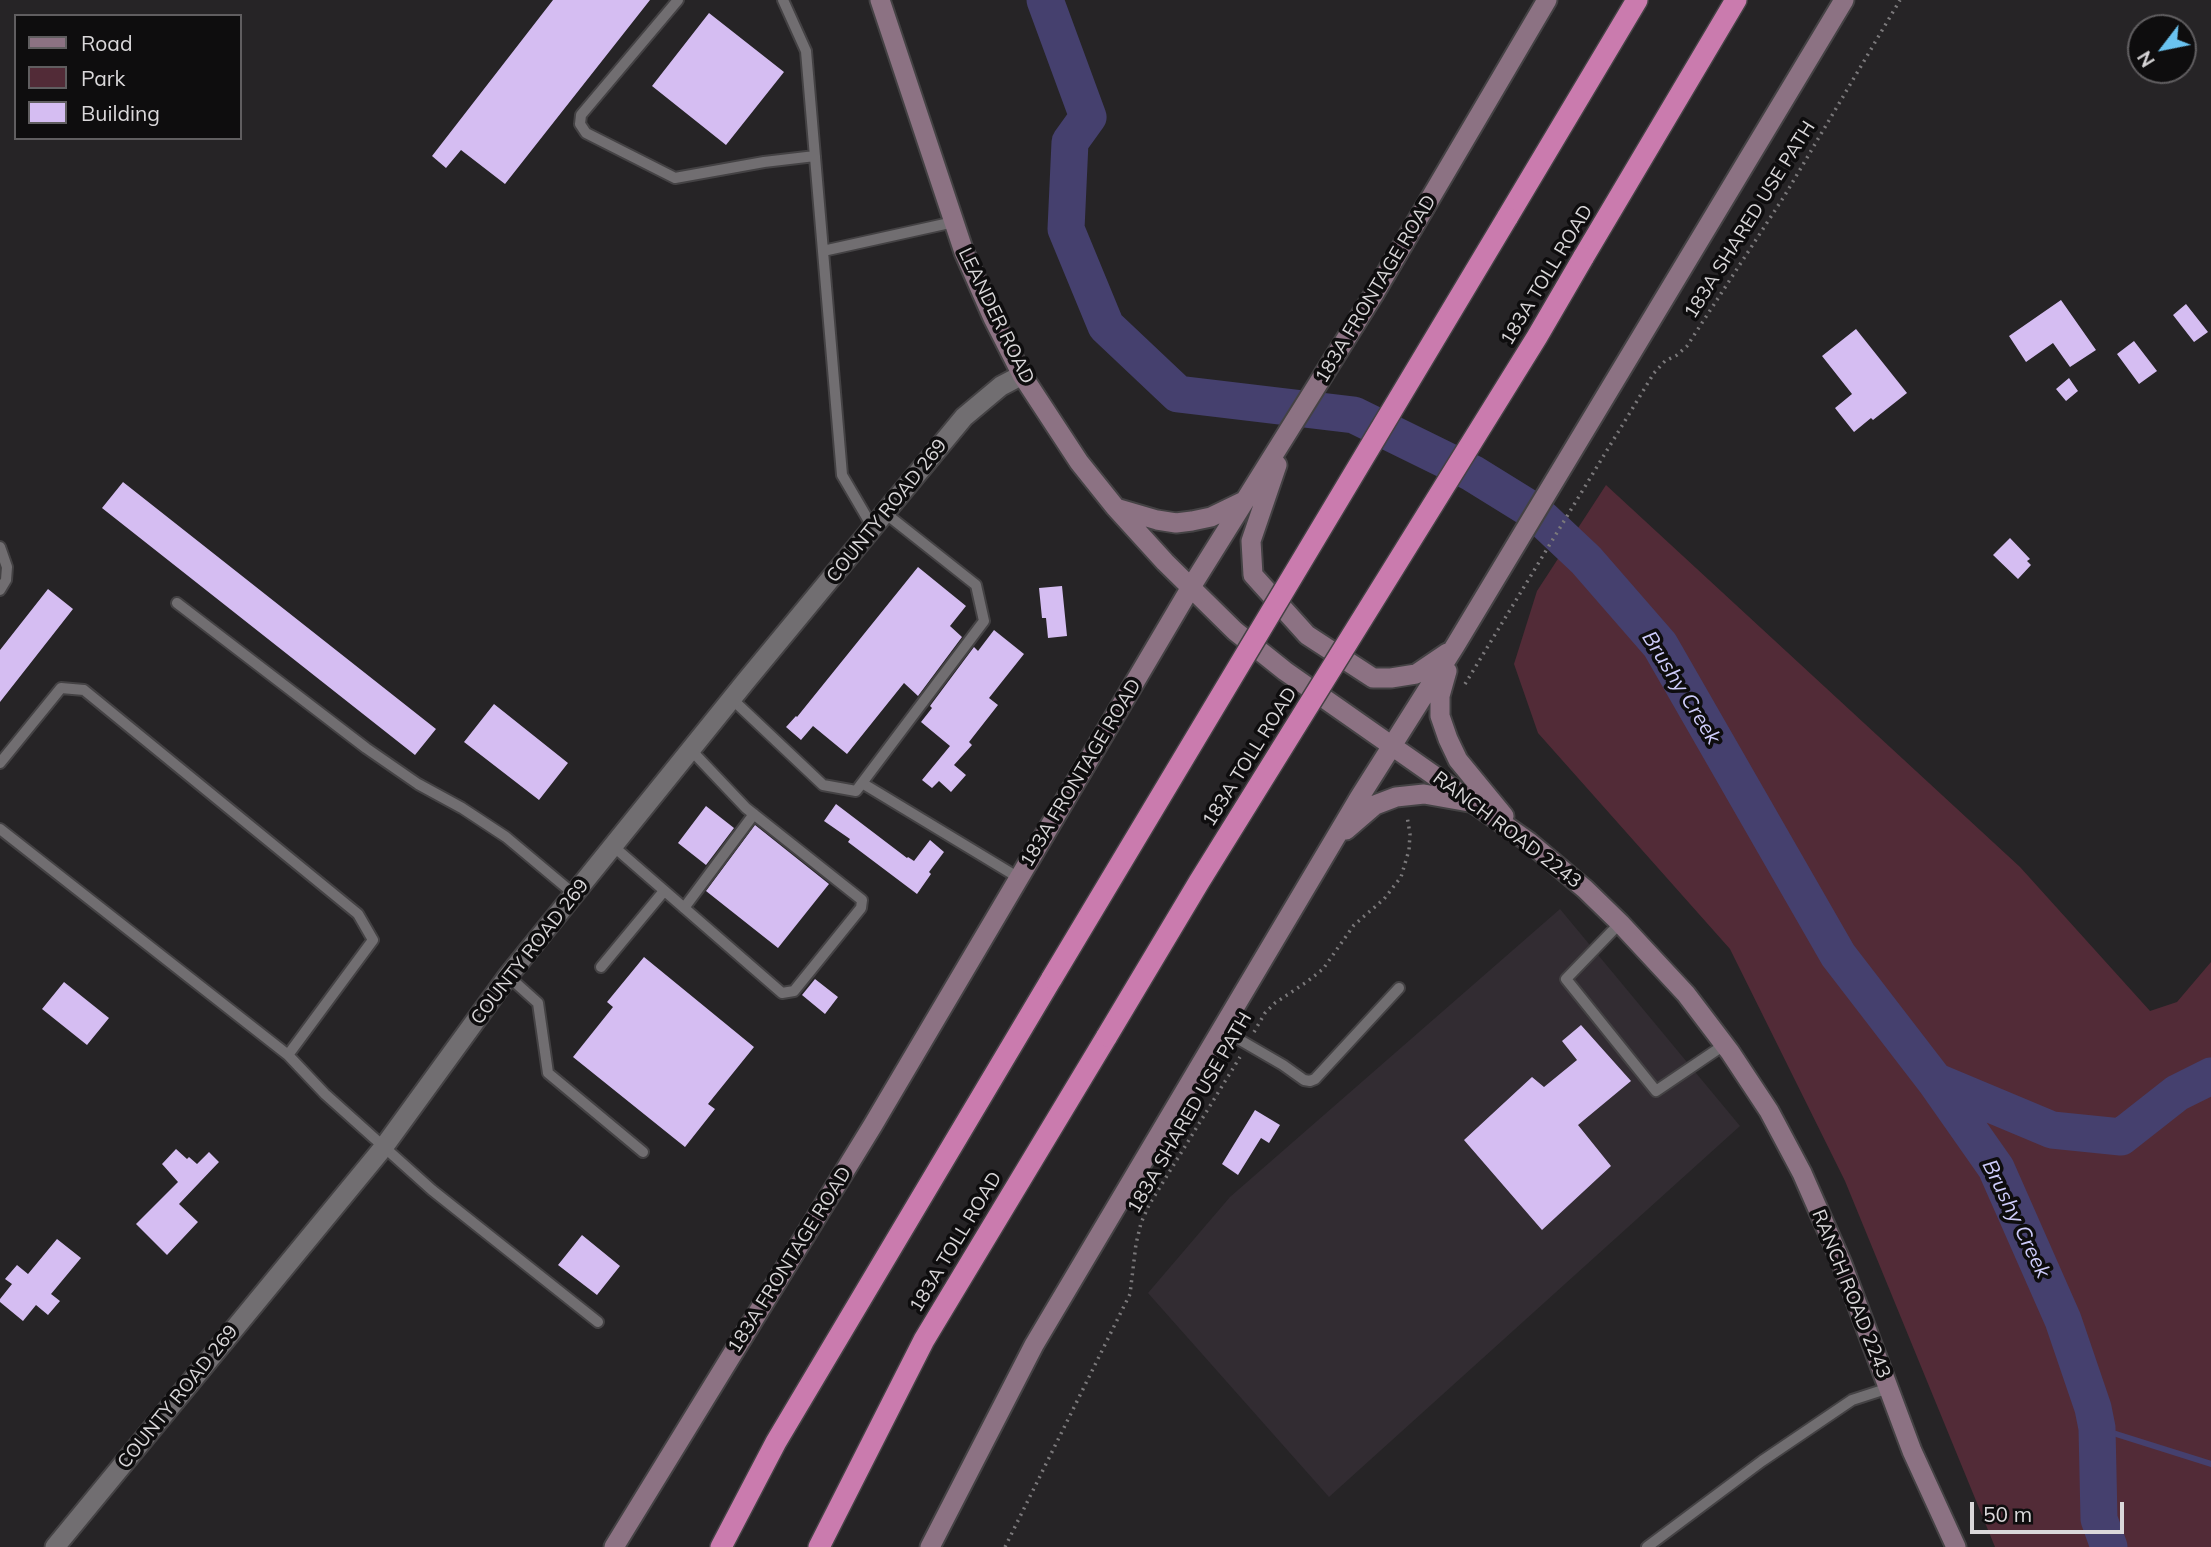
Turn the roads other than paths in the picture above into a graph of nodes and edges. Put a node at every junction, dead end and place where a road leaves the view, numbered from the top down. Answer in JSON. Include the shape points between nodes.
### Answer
{"nodes":[{"id":1,"x":678,"y":0,"type":"edge"},
{"id":2,"x":783,"y":0,"type":"edge"},
{"id":3,"x":880,"y":0,"type":"edge"},
{"id":4,"x":1547,"y":0,"type":"edge"},
{"id":5,"x":1637,"y":0,"type":"edge"},
{"id":6,"x":1735,"y":0,"type":"edge"},
{"id":7,"x":1844,"y":0,"type":"edge"},
{"id":8,"x":815,"y":156,"type":"junction"},
{"id":9,"x":954,"y":222,"type":"junction"},
{"id":10,"x":823,"y":251,"type":"junction"},
{"id":11,"x":1022,"y":375,"type":"junction"},
{"id":12,"x":1254,"y":498,"type":"junction"},
{"id":13,"x":1115,"y":508,"type":"junction"},
{"id":14,"x":879,"y":521,"type":"junction"},
{"id":15,"x":0,"y":547,"type":"edge"},
{"id":16,"x":1191,"y":587,"type":"junction"},
{"id":17,"x":0,"y":590,"type":"edge"},
{"id":18,"x":177,"y":603,"type":"dead end"},
{"id":19,"x":1455,"y":646,"type":"junction"},
{"id":20,"x":732,"y":699,"type":"junction"},
{"id":21,"x":1391,"y":746,"type":"junction"},
{"id":22,"x":691,"y":750,"type":"junction"},
{"id":23,"x":0,"y":763,"type":"edge"},
{"id":24,"x":862,"y":783,"type":"junction"},
{"id":25,"x":1474,"y":803,"type":"junction"},
{"id":26,"x":754,"y":814,"type":"junction"},
{"id":27,"x":0,"y":829,"type":"edge"},
{"id":28,"x":1520,"y":835,"type":"junction"},
{"id":29,"x":613,"y":846,"type":"junction"},
{"id":30,"x":1325,"y":855,"type":"junction"},
{"id":31,"x":1019,"y":878,"type":"junction"},
{"id":32,"x":664,"y":891,"type":"junction"},
{"id":33,"x":574,"y":894,"type":"junction"},
{"id":34,"x":684,"y":908,"type":"junction"},
{"id":35,"x":1620,"y":923,"type":"junction"},
{"id":36,"x":601,"y":967,"type":"dead end"},
{"id":37,"x":508,"y":976,"type":"junction"},
{"id":38,"x":1399,"y":988,"type":"dead end"},
{"id":39,"x":1221,"y":1029,"type":"junction"},
{"id":40,"x":1724,"y":1045,"type":"junction"},
{"id":41,"x":288,"y":1055,"type":"junction"},
{"id":42,"x":383,"y":1148,"type":"junction"},
{"id":43,"x":643,"y":1152,"type":"dead end"},
{"id":44,"x":598,"y":1322,"type":"dead end"},
{"id":45,"x":1889,"y":1388,"type":"junction"},
{"id":46,"x":55,"y":1547,"type":"edge"},
{"id":47,"x":614,"y":1547,"type":"edge"},
{"id":48,"x":720,"y":1547,"type":"edge"},
{"id":49,"x":819,"y":1547,"type":"edge"},
{"id":50,"x":930,"y":1547,"type":"edge"},
{"id":51,"x":1647,"y":1547,"type":"edge"},
{"id":52,"x":1956,"y":1547,"type":"edge"}],
"edges":[{"from":1,"to":8,"type":"lane","via":[[581,115],[586,133],[675,178]]},
{"from":2,"to":8,"type":"lane","via":[[806,51]]},
{"from":3,"to":9,"type":"main road","name":"LEANDER ROAD"},
{"from":4,"to":12,"type":"main road","name":"183A FRONTAGE ROAD"},
{"from":5,"to":48,"type":"highway","bridge":true,"via":[[776,1442]]},
{"from":6,"to":49,"type":"highway","name":"183A TOLL ROAD","bridge":true,"via":[[1537,337],[1199,882],[924,1340]]},
{"from":7,"to":19,"type":"main road"},
{"from":8,"to":10,"type":"lane"},
{"from":9,"to":10,"type":"lane"},
{"from":9,"to":11,"type":"main road","name":"LEANDER ROAD"},
{"from":10,"to":14,"type":"lane","via":[[842,475]]},
{"from":11,"to":13,"type":"main road","name":"LEANDER ROAD"},
{"from":11,"to":14,"type":"street","name":"COUNTY ROAD 269","via":[[964,417]]},
{"from":12,"to":13,"type":"main road","via":[[1192,522],[1157,520]]},
{"from":12,"to":16,"type":"main road","name":"183A FRONTAGE ROAD"},
{"from":12,"to":19,"type":"main road","via":[[1252,575],[1307,635],[1373,678],[1416,674]]},
{"from":13,"to":16,"type":"main road","name":"LEANDER ROAD"},
{"from":14,"to":20,"type":"street","name":"COUNTY ROAD 269"},
{"from":14,"to":24,"type":"lane","via":[[976,585],[984,621]]},
{"from":15,"to":17,"type":"lane","via":[[7,568]]},
{"from":16,"to":21,"type":"main road","name":"RANCH ROAD 2243","via":[[1234,631]]},
{"from":16,"to":31,"type":"main road","name":"183A FRONTAGE ROAD"},
{"from":18,"to":33,"type":"lane","via":[[366,748],[506,837]]},
{"from":19,"to":21,"type":"main road"},
{"from":19,"to":28,"type":"main road","via":[[1440,696],[1440,716],[1458,760]]},
{"from":20,"to":22,"type":"street","name":"COUNTY ROAD 269"},
{"from":20,"to":24,"type":"lane","via":[[824,785],[856,791]]},
{"from":21,"to":25,"type":"main road","name":"RANCH ROAD 2243"},
{"from":21,"to":30,"type":"main road"},
{"from":22,"to":26,"type":"lane"},
{"from":22,"to":29,"type":"street","name":"COUNTY ROAD 269"},
{"from":23,"to":41,"type":"lane","via":[[61,688],[84,690],[358,914],[373,940]]},
{"from":24,"to":31,"type":"lane"},
{"from":25,"to":28,"type":"main road","name":"RANCH ROAD 2243"},
{"from":25,"to":30,"type":"main road","via":[[1424,794],[1396,797],[1360,816]]},
{"from":26,"to":34,"type":"lane"},
{"from":26,"to":34,"type":"lane","via":[[862,900],[861,908],[794,991],[782,993]]},
{"from":27,"to":41,"type":"lane"},
{"from":28,"to":35,"type":"main road","name":"RANCH ROAD 2243"},
{"from":29,"to":32,"type":"lane"},
{"from":29,"to":33,"type":"street","name":"COUNTY ROAD 269"},
{"from":30,"to":39,"type":"main road"},
{"from":31,"to":47,"type":"main road","name":"183A FRONTAGE ROAD"},
{"from":32,"to":34,"type":"lane"},
{"from":32,"to":36,"type":"lane"},
{"from":33,"to":37,"type":"street","name":"COUNTY ROAD 269"},
{"from":35,"to":40,"type":"main road","name":"RANCH ROAD 2243","via":[[1686,994]]},
{"from":35,"to":40,"type":"lane","via":[[1566,979],[1656,1091]]},
{"from":37,"to":42,"type":"street","name":"COUNTY ROAD 269"},
{"from":37,"to":43,"type":"lane","via":[[538,1003],[548,1073]]},
{"from":38,"to":39,"type":"lane","via":[[1310,1081]]},
{"from":39,"to":50,"type":"main road","via":[[1034,1345]]},
{"from":40,"to":45,"type":"main road","name":"RANCH ROAD 2243","via":[[1769,1111],[1802,1173]]},
{"from":41,"to":42,"type":"lane"},
{"from":42,"to":44,"type":"lane"},
{"from":42,"to":46,"type":"street","name":"COUNTY ROAD 269"},
{"from":45,"to":51,"type":"lane","via":[[1852,1400]]},
{"from":45,"to":52,"type":"main road","name":"RANCH ROAD 2243"}]}
